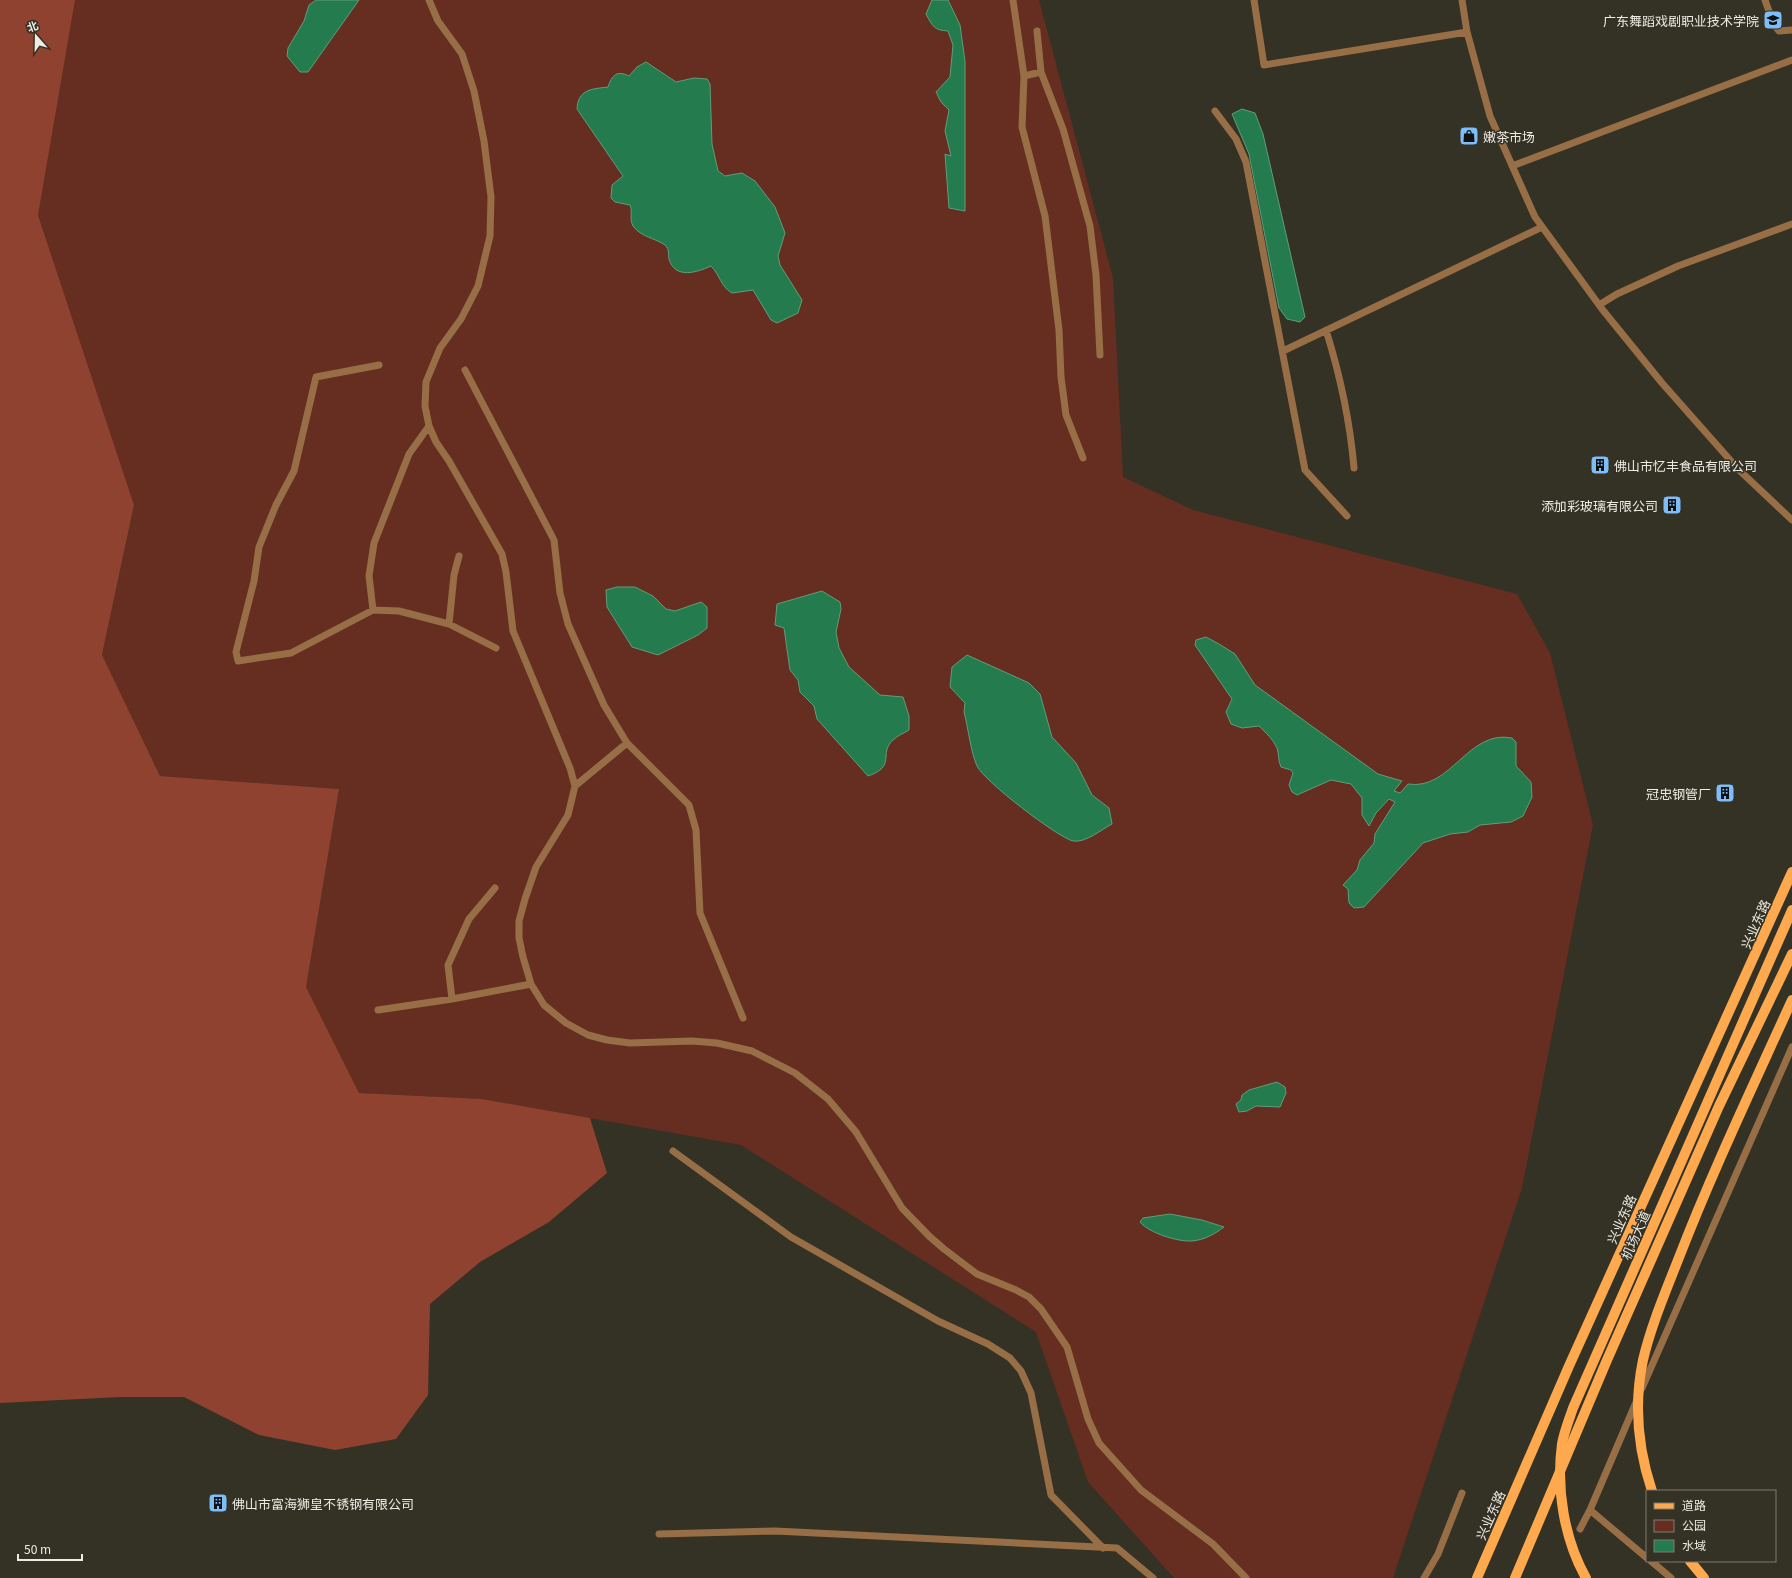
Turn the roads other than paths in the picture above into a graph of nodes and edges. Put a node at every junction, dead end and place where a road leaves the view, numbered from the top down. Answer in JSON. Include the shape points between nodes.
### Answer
{"nodes":[{"id":1,"x":429,"y":0,"type":"edge"},
{"id":2,"x":1013,"y":0,"type":"edge"},
{"id":3,"x":1254,"y":0,"type":"edge"},
{"id":4,"x":1462,"y":0,"type":"edge"},
{"id":5,"x":1765,"y":0,"type":"edge"},
{"id":6,"x":1792,"y":30,"type":"edge"},
{"id":7,"x":1037,"y":31,"type":"dead end"},
{"id":8,"x":1467,"y":32,"type":"junction"},
{"id":9,"x":1792,"y":60,"type":"edge"},
{"id":10,"x":1041,"y":72,"type":"junction"},
{"id":11,"x":1024,"y":76,"type":"junction"},
{"id":12,"x":1215,"y":111,"type":"dead end"},
{"id":13,"x":1512,"y":166,"type":"junction"},
{"id":14,"x":1792,"y":224,"type":"edge"},
{"id":15,"x":1542,"y":227,"type":"junction"},
{"id":16,"x":1599,"y":305,"type":"junction"},
{"id":17,"x":1326,"y":330,"type":"junction"},
{"id":18,"x":1283,"y":351,"type":"junction"},
{"id":19,"x":1100,"y":355,"type":"dead end"},
{"id":20,"x":379,"y":365,"type":"dead end"},
{"id":21,"x":465,"y":370,"type":"dead end"},
{"id":22,"x":429,"y":426,"type":"junction"},
{"id":23,"x":1083,"y":458,"type":"dead end"},
{"id":24,"x":1354,"y":468,"type":"dead end"},
{"id":25,"x":1347,"y":516,"type":"dead end"},
{"id":26,"x":1792,"y":520,"type":"edge"},
{"id":27,"x":459,"y":556,"type":"dead end"},
{"id":28,"x":373,"y":610,"type":"junction"},
{"id":29,"x":449,"y":624,"type":"junction"},
{"id":30,"x":496,"y":648,"type":"dead end"},
{"id":31,"x":627,"y":743,"type":"junction"},
{"id":32,"x":575,"y":786,"type":"junction"},
{"id":33,"x":1792,"y":872,"type":"edge"},
{"id":34,"x":495,"y":888,"type":"dead end"},
{"id":35,"x":1792,"y":910,"type":"edge"},
{"id":36,"x":1792,"y":954,"type":"edge"},
{"id":37,"x":531,"y":984,"type":"junction"},
{"id":38,"x":452,"y":999,"type":"junction"},
{"id":39,"x":1792,"y":1000,"type":"edge"},
{"id":40,"x":378,"y":1010,"type":"dead end"},
{"id":41,"x":743,"y":1018,"type":"dead end"},
{"id":42,"x":1792,"y":1047,"type":"edge"},
{"id":43,"x":674,"y":1151,"type":"dead end"},
{"id":44,"x":1652,"y":1490,"type":"edge"},
{"id":45,"x":1462,"y":1494,"type":"dead end"},
{"id":46,"x":1590,"y":1510,"type":"junction"},
{"id":47,"x":1580,"y":1529,"type":"dead end"},
{"id":48,"x":659,"y":1534,"type":"dead end"},
{"id":49,"x":1103,"y":1548,"type":"junction"},
{"id":50,"x":1646,"y":1557,"type":"edge"},
{"id":51,"x":1652,"y":1562,"type":"edge"},
{"id":52,"x":1691,"y":1562,"type":"edge"},
{"id":53,"x":1153,"y":1578,"type":"edge"},
{"id":54,"x":1246,"y":1578,"type":"edge"},
{"id":55,"x":1424,"y":1578,"type":"edge"},
{"id":56,"x":1477,"y":1578,"type":"edge"},
{"id":57,"x":1515,"y":1578,"type":"edge"},
{"id":58,"x":1586,"y":1578,"type":"edge"},
{"id":59,"x":1671,"y":1578,"type":"edge"},
{"id":60,"x":1704,"y":1578,"type":"edge"}],
"edges":[{"from":1,"to":22,"type":"street","via":[[438,21],[462,54],[474,92],[484,141],[491,197],[490,236],[478,286],[461,319],[440,348],[426,382],[425,406]]},
{"from":2,"to":11,"type":"street"},
{"from":3,"to":8,"type":"street","via":[[1264,65]]},
{"from":4,"to":8,"type":"street"},
{"from":5,"to":6,"type":"street","via":[[1774,25],[1779,31]]},
{"from":7,"to":10,"type":"street"},
{"from":8,"to":13,"type":"street","via":[[1490,116]]},
{"from":9,"to":13,"type":"street"},
{"from":10,"to":11,"type":"street"},
{"from":10,"to":19,"type":"street","via":[[1063,128],[1090,226],[1096,275]]},
{"from":11,"to":23,"type":"street","via":[[1022,127],[1045,216],[1059,330],[1066,416]]},
{"from":12,"to":18,"type":"street","via":[[1236,139],[1246,162]]},
{"from":13,"to":15,"type":"street"},
{"from":14,"to":16,"type":"street","via":[[1678,266]]},
{"from":15,"to":16,"type":"street"},
{"from":15,"to":17,"type":"street"},
{"from":16,"to":26,"type":"street","via":[[1662,383],[1738,468]]},
{"from":17,"to":18,"type":"street"},
{"from":17,"to":24,"type":"street","via":[[1339,373]]},
{"from":18,"to":25,"type":"street","via":[[1305,470]]},
{"from":20,"to":28,"type":"street","via":[[316,376],[294,471],[276,505],[259,547],[254,581],[236,652],[238,661],[291,653]]},
{"from":21,"to":31,"type":"street","via":[[554,540],[560,593],[568,624],[604,705]]},
{"from":22,"to":28,"type":"street","via":[[409,454],[374,543],[370,576]]},
{"from":22,"to":32,"type":"street","via":[[502,554],[513,631],[570,768]]},
{"from":27,"to":29,"type":"street","via":[[454,575]]},
{"from":28,"to":29,"type":"street","via":[[398,611]]},
{"from":29,"to":30,"type":"street"},
{"from":31,"to":32,"type":"street"},
{"from":31,"to":41,"type":"street","via":[[689,805],[696,830],[700,913]]},
{"from":32,"to":37,"type":"street","via":[[568,815],[536,867],[519,921],[519,938]]},
{"from":33,"to":56,"type":"main road","name":"兴业东路","via":[[1569,1366]]},
{"from":34,"to":38,"type":"street","via":[[469,919],[448,965]]},
{"from":35,"to":58,"type":"main road","name":"机场大道","bridge":true,"via":[[1573,1408],[1563,1443],[1560,1478],[1567,1528]]},
{"from":36,"to":57,"type":"main road","via":[[1716,1114],[1607,1360]]},
{"from":37,"to":38,"type":"street"},
{"from":37,"to":54,"type":"street","via":[[544,1005],[566,1023],[588,1035],[630,1043],[717,1043],[752,1051],[795,1073],[828,1099],[856,1132],[902,1208],[929,1236],[977,1274],[1029,1297],[1041,1309],[1067,1347],[1088,1419],[1099,1443],[1141,1490],[1213,1544]]},
{"from":38,"to":40,"type":"street"},
{"from":39,"to":44,"type":"main road","bridge":true,"via":[[1699,1204],[1651,1332],[1643,1361],[1638,1405],[1642,1453]]},
{"from":42,"to":46,"type":"street","via":[[1677,1305]]},
{"from":43,"to":49,"type":"street","via":[[791,1237],[938,1321],[988,1344],[1010,1358],[1021,1371],[1031,1393],[1051,1495]]},
{"from":45,"to":55,"type":"street","via":[[1438,1554]]},
{"from":46,"to":47,"type":"street"},
{"from":46,"to":50,"type":"street"},
{"from":48,"to":49,"type":"street","via":[[775,1532]]},
{"from":49,"to":53,"type":"street","via":[[1117,1548]]},
{"from":51,"to":59,"type":"street"},
{"from":52,"to":60,"type":"main road"}]}
